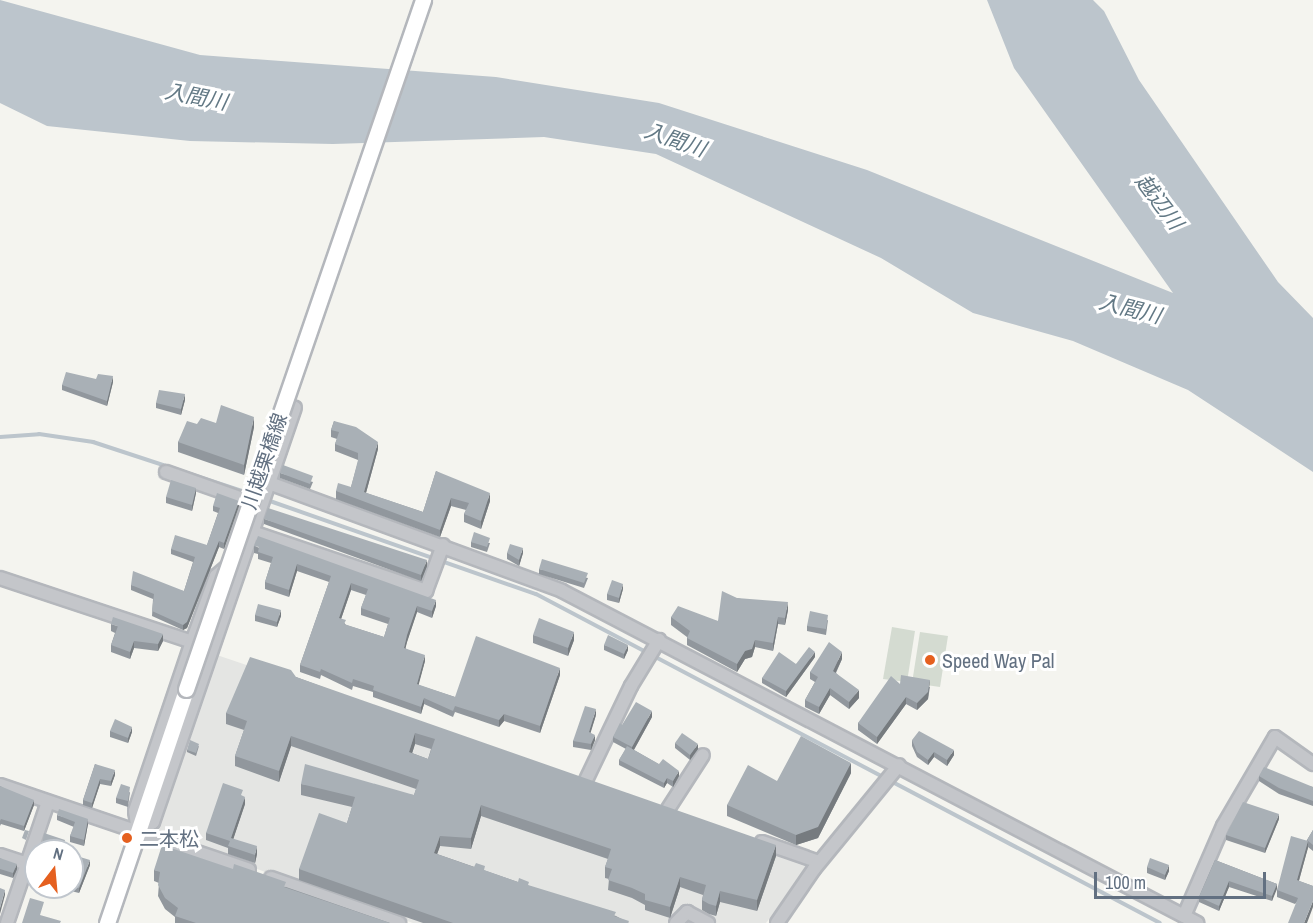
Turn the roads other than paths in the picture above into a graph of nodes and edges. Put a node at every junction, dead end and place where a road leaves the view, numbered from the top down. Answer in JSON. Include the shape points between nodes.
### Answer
{"nodes":[{"id":1,"x":423,"y":0,"type":"edge"},
{"id":2,"x":295,"y":408,"type":"dead end"},
{"id":3,"x":166,"y":472,"type":"dead end"},
{"id":4,"x":269,"y":483,"type":"junction"},
{"id":5,"x":261,"y":506,"type":"junction"},
{"id":6,"x":252,"y":532,"type":"junction"},
{"id":7,"x":443,"y":546,"type":"junction"},
{"id":8,"x":244,"y":558,"type":"junction"},
{"id":9,"x":0,"y":578,"type":"edge"},
{"id":10,"x":659,"y":640,"type":"junction"},
{"id":11,"x":192,"y":642,"type":"junction"},
{"id":12,"x":703,"y":755,"type":"dead end"},
{"id":13,"x":1313,"y":764,"type":"edge"},
{"id":14,"x":899,"y":765,"type":"junction"},
{"id":15,"x":586,"y":780,"type":"edge"},
{"id":16,"x":0,"y":785,"type":"edge"},
{"id":17,"x":48,"y":802,"type":"junction"},
{"id":18,"x":668,"y":809,"type":"edge"},
{"id":19,"x":138,"y":832,"type":"junction"},
{"id":20,"x":744,"y":836,"type":"edge"},
{"id":21,"x":35,"y":839,"type":"edge"},
{"id":22,"x":0,"y":855,"type":"edge"},
{"id":23,"x":819,"y":862,"type":"junction"},
{"id":24,"x":24,"y":863,"type":"edge"},
{"id":25,"x":24,"y":873,"type":"edge"},
{"id":26,"x":1184,"y":916,"type":"junction"},
{"id":27,"x":7,"y":923,"type":"edge"},
{"id":28,"x":107,"y":923,"type":"edge"},
{"id":29,"x":399,"y":923,"type":"edge"},
{"id":30,"x":676,"y":923,"type":"edge"},
{"id":31,"x":708,"y":923,"type":"edge"},
{"id":32,"x":777,"y":923,"type":"edge"},
{"id":33,"x":1197,"y":923,"type":"edge"}],
"edges":[{"from":1,"to":19,"type":"main road","name":"川越栗橋線","bridge":true},
{"from":2,"to":4,"type":"street"},
{"from":3,"to":5,"type":"street"},
{"from":4,"to":5,"type":"street"},
{"from":4,"to":7,"type":"street"},
{"from":5,"to":6,"type":"street"},
{"from":6,"to":7,"type":"street","via":[[426,591]]},
{"from":6,"to":8,"type":"street"},
{"from":7,"to":10,"type":"street","via":[[562,591]]},
{"from":8,"to":11,"type":"street","via":[[216,576]]},
{"from":8,"to":19,"type":"street","via":[[153,822]]},
{"from":9,"to":11,"type":"street"},
{"from":10,"to":14,"type":"street"},
{"from":10,"to":15,"type":"street","via":[[631,686]]},
{"from":11,"to":19,"type":"street","via":[[135,811]]},
{"from":12,"to":18,"type":"street"},
{"from":13,"to":26,"type":"street","via":[[1275,737],[1223,826]]},
{"from":14,"to":23,"type":"street"},
{"from":14,"to":26,"type":"street"},
{"from":16,"to":17,"type":"street"},
{"from":17,"to":19,"type":"street"},
{"from":17,"to":21,"type":"street"},
{"from":19,"to":28,"type":"main road","name":"川越栗橋線"},
{"from":19,"to":29,"type":"street"},
{"from":20,"to":23,"type":"street"},
{"from":22,"to":24,"type":"street"},
{"from":23,"to":32,"type":"street"},
{"from":25,"to":27,"type":"street"},
{"from":26,"to":33,"type":"street"},
{"from":30,"to":31,"type":"street","via":[[687,912]]}]}
